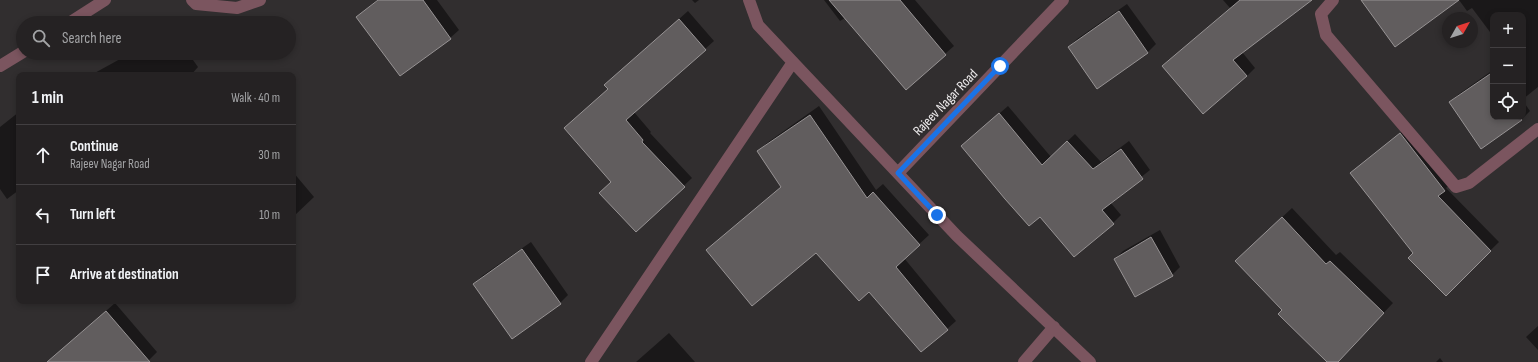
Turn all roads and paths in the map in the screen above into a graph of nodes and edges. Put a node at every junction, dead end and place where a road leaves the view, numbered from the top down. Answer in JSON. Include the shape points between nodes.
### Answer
{"nodes":[{"id":1,"x":105,"y":0,"type":"edge"},
{"id":2,"x":192,"y":0,"type":"edge"},
{"id":3,"x":260,"y":0,"type":"edge"},
{"id":4,"x":749,"y":0,"type":"edge"},
{"id":5,"x":1063,"y":0,"type":"edge"},
{"id":6,"x":1332,"y":0,"type":"edge"},
{"id":7,"x":80,"y":16,"type":"edge"},
{"id":8,"x":16,"y":56,"type":"edge"},
{"id":9,"x":793,"y":62,"type":"junction"},
{"id":10,"x":0,"y":66,"type":"edge"},
{"id":11,"x":1538,"y":128,"type":"edge"},
{"id":12,"x":898,"y":173,"type":"junction"},
{"id":13,"x":1054,"y":327,"type":"junction"},
{"id":14,"x":591,"y":362,"type":"edge"},
{"id":15,"x":1024,"y":362,"type":"edge"},
{"id":16,"x":1090,"y":362,"type":"edge"}],
"edges":[{"from":1,"to":7,"type":"street"},
{"from":2,"to":3,"type":"street","via":[[196,4],[237,8]]},
{"from":4,"to":9,"type":"street","via":[[758,24]]},
{"from":5,"to":12,"type":"street","name":"Rajeev Nagar Road"},
{"from":6,"to":11,"type":"street","via":[[1322,14],[1326,35],[1456,187],[1469,183]]},
{"from":8,"to":10,"type":"street"},
{"from":9,"to":12,"type":"street"},
{"from":9,"to":14,"type":"street"},
{"from":12,"to":13,"type":"street","via":[[957,236]]},
{"from":13,"to":15,"type":"street"},
{"from":13,"to":16,"type":"street"}]}
